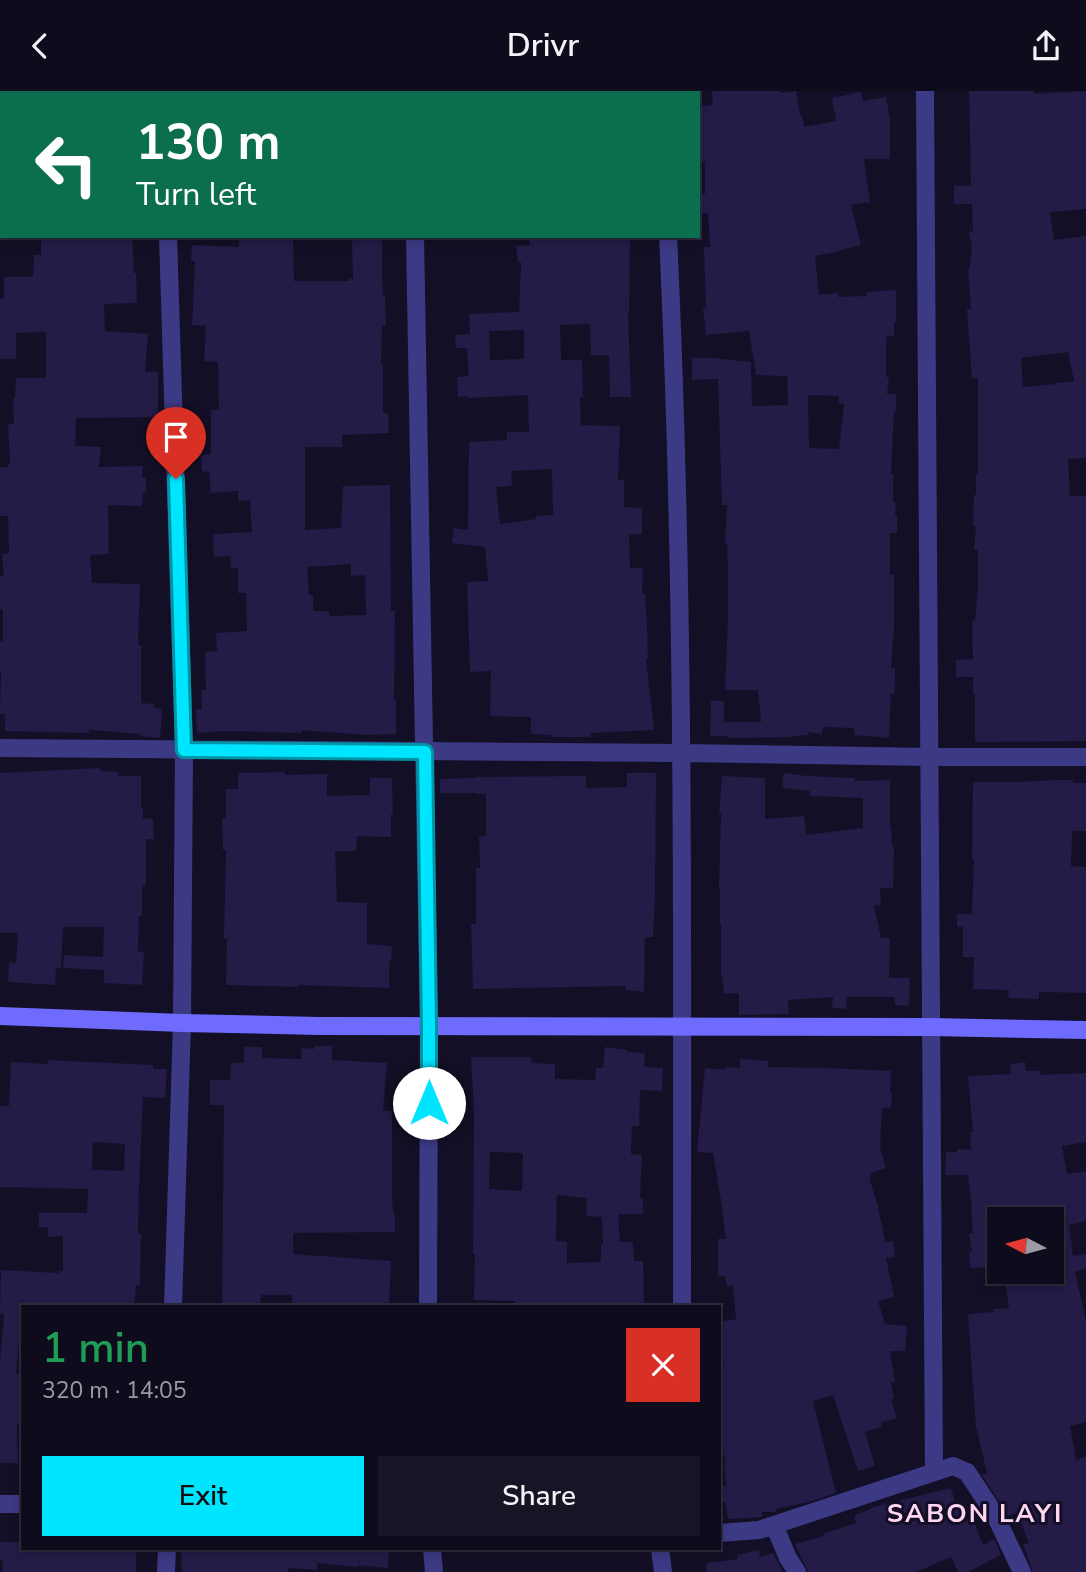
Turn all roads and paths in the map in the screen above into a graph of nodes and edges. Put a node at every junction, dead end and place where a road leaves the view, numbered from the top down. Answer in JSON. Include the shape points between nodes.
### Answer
{"nodes":[{"id":1,"x":925,"y":91,"type":"edge"},
{"id":2,"x":168,"y":238,"type":"edge"},
{"id":3,"x":415,"y":238,"type":"edge"},
{"id":4,"x":668,"y":238,"type":"edge"},
{"id":5,"x":0,"y":748,"type":"edge"},
{"id":6,"x":184,"y":750,"type":"junction"},
{"id":7,"x":425,"y":752,"type":"junction"},
{"id":8,"x":682,"y":753,"type":"junction"},
{"id":9,"x":929,"y":757,"type":"junction"},
{"id":10,"x":1086,"y":757,"type":"edge"},
{"id":11,"x":0,"y":1016,"type":"edge"},
{"id":12,"x":182,"y":1023,"type":"junction"},
{"id":13,"x":429,"y":1026,"type":"junction"},
{"id":14,"x":682,"y":1026,"type":"junction"},
{"id":15,"x":931,"y":1027,"type":"junction"},
{"id":16,"x":1086,"y":1030,"type":"edge"},
{"id":17,"x":173,"y":1305,"type":"edge"},
{"id":18,"x":428,"y":1305,"type":"edge"},
{"id":19,"x":682,"y":1305,"type":"edge"},
{"id":20,"x":934,"y":1472,"type":"junction"},
{"id":21,"x":0,"y":1504,"type":"edge"},
{"id":22,"x":21,"y":1504,"type":"edge"},
{"id":23,"x":774,"y":1525,"type":"junction"},
{"id":24,"x":721,"y":1533,"type":"edge"},
{"id":25,"x":167,"y":1550,"type":"edge"},
{"id":26,"x":432,"y":1550,"type":"edge"},
{"id":27,"x":660,"y":1550,"type":"edge"},
{"id":28,"x":166,"y":1572,"type":"edge"},
{"id":29,"x":434,"y":1572,"type":"edge"},
{"id":30,"x":663,"y":1572,"type":"edge"},
{"id":31,"x":797,"y":1572,"type":"edge"},
{"id":32,"x":1022,"y":1572,"type":"edge"}],
"edges":[{"from":1,"to":9,"type":"street"},
{"from":2,"to":6,"type":"street"},
{"from":3,"to":7,"type":"street"},
{"from":4,"to":8,"type":"street"},
{"from":5,"to":6,"type":"street"},
{"from":6,"to":7,"type":"street"},
{"from":6,"to":12,"type":"street"},
{"from":7,"to":8,"type":"street"},
{"from":7,"to":13,"type":"street"},
{"from":8,"to":9,"type":"street"},
{"from":8,"to":14,"type":"street"},
{"from":9,"to":10,"type":"street"},
{"from":9,"to":15,"type":"street"},
{"from":11,"to":12,"type":"main road"},
{"from":12,"to":13,"type":"main road"},
{"from":12,"to":17,"type":"street"},
{"from":13,"to":14,"type":"main road"},
{"from":13,"to":18,"type":"street"},
{"from":14,"to":15,"type":"main road"},
{"from":14,"to":19,"type":"street"},
{"from":15,"to":16,"type":"main road"},
{"from":15,"to":20,"type":"street"},
{"from":20,"to":23,"type":"street"},
{"from":20,"to":32,"type":"street","via":[[953,1467],[967,1472],[994,1513]]},
{"from":21,"to":22,"type":"street"},
{"from":23,"to":24,"type":"street"},
{"from":23,"to":31,"type":"street"},
{"from":25,"to":28,"type":"street"},
{"from":26,"to":29,"type":"street"},
{"from":27,"to":30,"type":"street"}]}
